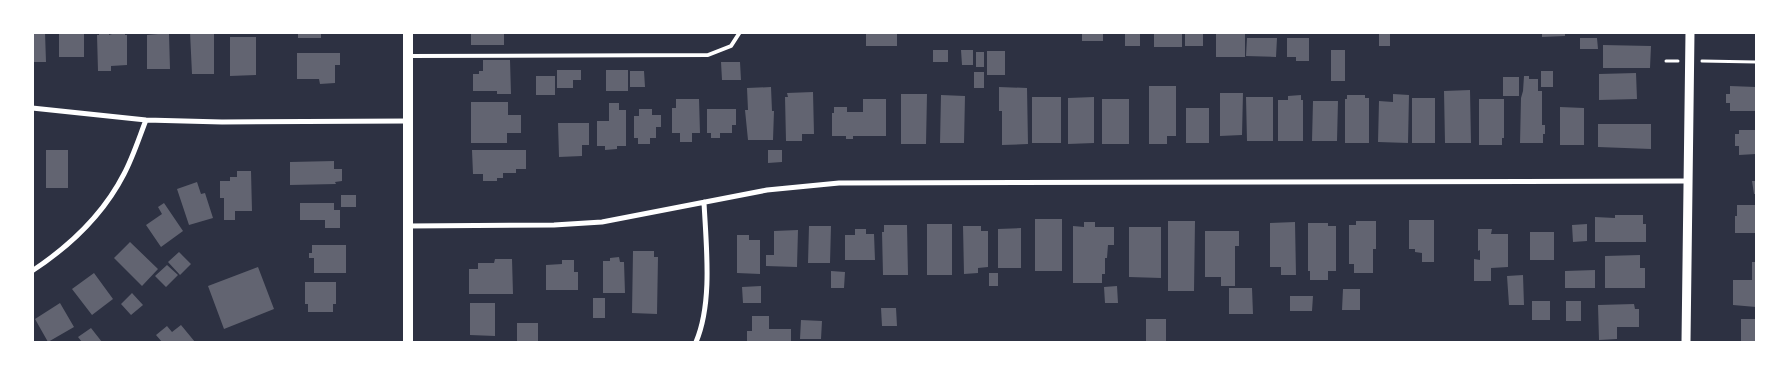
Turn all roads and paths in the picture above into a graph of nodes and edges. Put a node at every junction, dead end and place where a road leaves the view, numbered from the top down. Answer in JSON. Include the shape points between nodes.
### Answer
{"nodes":[{"id":1,"x":408,"y":32,"type":"edge"},
{"id":2,"x":740,"y":32,"type":"edge"},
{"id":3,"x":1690,"y":32,"type":"edge"},
{"id":4,"x":408,"y":56,"type":"junction"},
{"id":5,"x":1666,"y":61,"type":"dead end"},
{"id":6,"x":1677,"y":61,"type":"dead end"},
{"id":7,"x":1707,"y":61,"type":"dead end"},
{"id":8,"x":1756,"y":62,"type":"edge"},
{"id":9,"x":32,"y":108,"type":"edge"},
{"id":10,"x":146,"y":120,"type":"junction"},
{"id":11,"x":408,"y":121,"type":"junction"},
{"id":12,"x":1688,"y":181,"type":"junction"},
{"id":13,"x":704,"y":202,"type":"junction"},
{"id":14,"x":408,"y":226,"type":"junction"},
{"id":15,"x":32,"y":272,"type":"edge"},
{"id":16,"x":408,"y":342,"type":"edge"},
{"id":17,"x":696,"y":342,"type":"edge"},
{"id":18,"x":1686,"y":342,"type":"edge"}],
"edges":[{"from":1,"to":4,"type":"main road"},
{"from":2,"to":4,"type":"lane","via":[[731,46],[708,55]]},
{"from":3,"to":12,"type":"street"},
{"from":4,"to":11,"type":"main road"},
{"from":5,"to":6,"type":"path"},
{"from":7,"to":8,"type":"path"},
{"from":9,"to":10,"type":"street"},
{"from":10,"to":11,"type":"street"},
{"from":10,"to":15,"type":"street","via":[[112,196],[75,239]]},
{"from":11,"to":14,"type":"main road"},
{"from":12,"to":13,"type":"street","via":[[839,183],[767,190]]},
{"from":12,"to":18,"type":"street"},
{"from":13,"to":14,"type":"street","via":[[577,224]]},
{"from":13,"to":17,"type":"street","via":[[706,294],[704,319]]},
{"from":14,"to":16,"type":"main road"}]}
